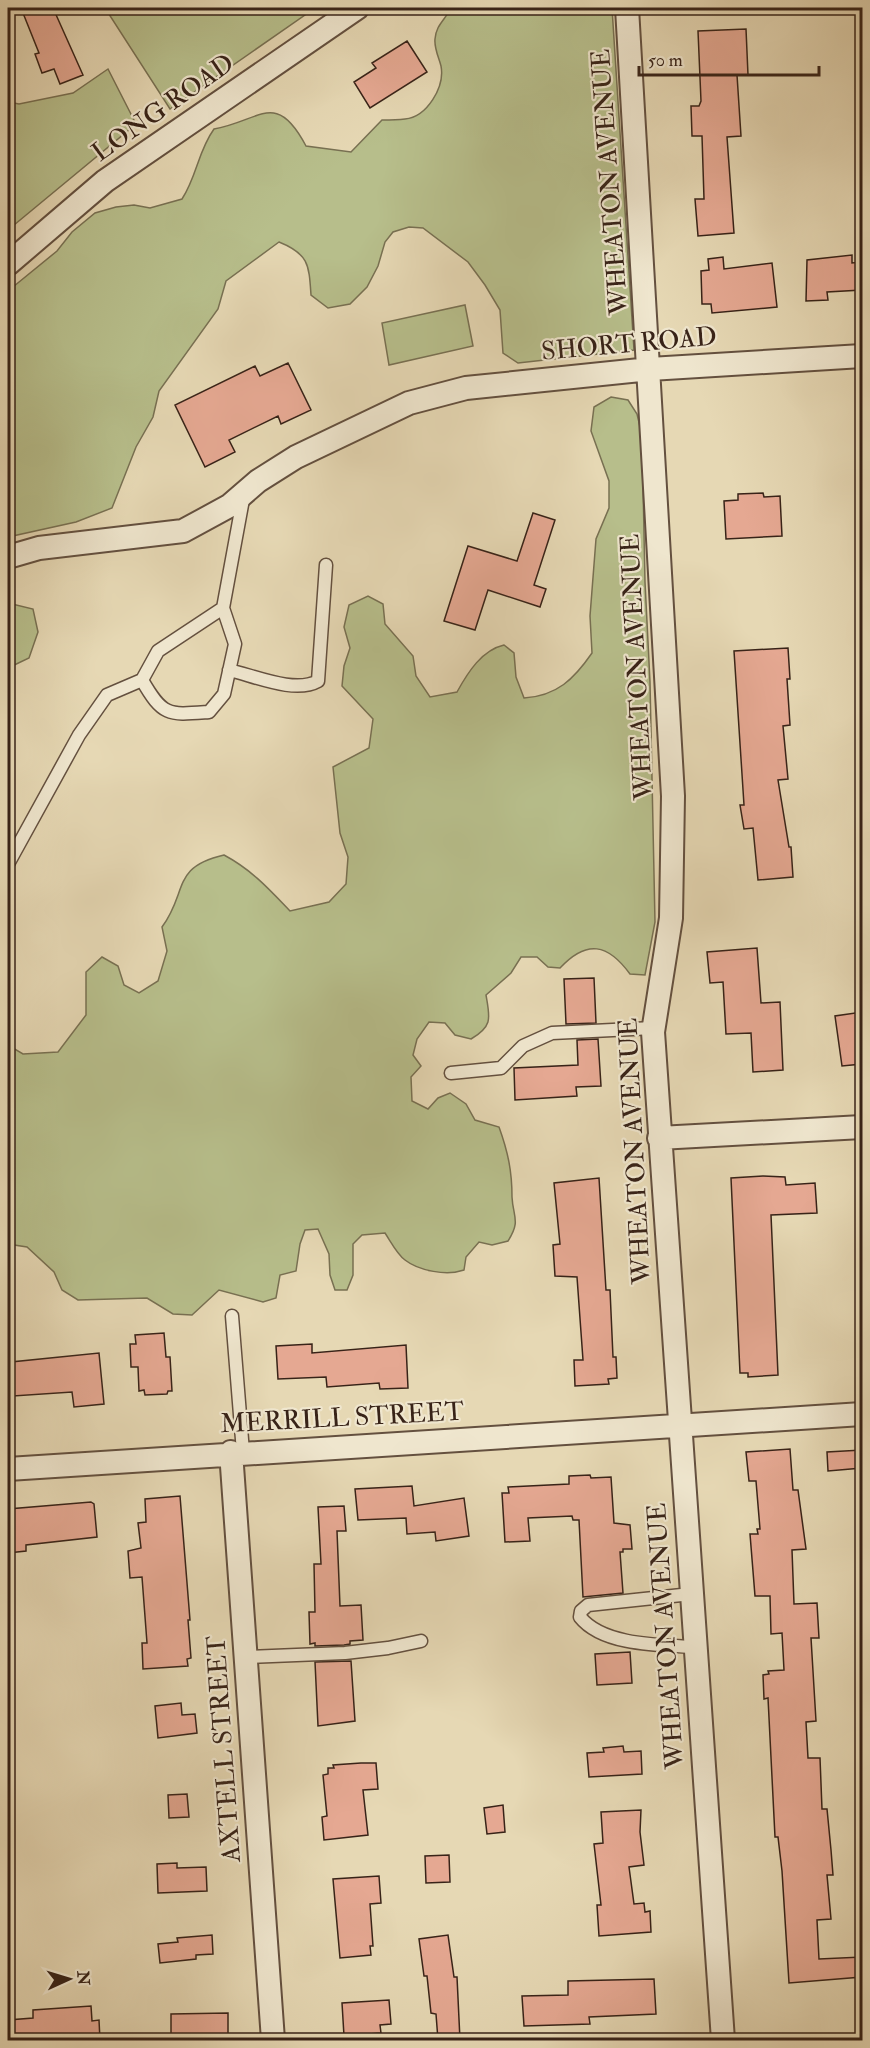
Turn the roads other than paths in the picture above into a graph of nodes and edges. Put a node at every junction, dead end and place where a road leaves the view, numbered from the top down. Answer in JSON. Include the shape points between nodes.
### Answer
{"nodes":[{"id":1,"x":357,"y":8,"type":"edge"},
{"id":2,"x":627,"y":8,"type":"edge"},
{"id":3,"x":8,"y":264,"type":"edge"},
{"id":4,"x":862,"y":356,"type":"edge"},
{"id":5,"x":650,"y":369,"type":"junction"},
{"id":6,"x":244,"y":493,"type":"junction"},
{"id":7,"x":8,"y":557,"type":"edge"},
{"id":8,"x":326,"y":565,"type":"dead end"},
{"id":9,"x":223,"y":608,"type":"junction"},
{"id":10,"x":229,"y":670,"type":"junction"},
{"id":11,"x":142,"y":680,"type":"junction"},
{"id":12,"x":8,"y":864,"type":"edge"},
{"id":13,"x":654,"y":1028,"type":"junction"},
{"id":14,"x":451,"y":1072,"type":"dead end"},
{"id":15,"x":862,"y":1127,"type":"edge"},
{"id":16,"x":659,"y":1138,"type":"junction"},
{"id":17,"x":232,"y":1316,"type":"dead end"},
{"id":18,"x":862,"y":1414,"type":"edge"},
{"id":19,"x":679,"y":1427,"type":"junction"},
{"id":20,"x":237,"y":1452,"type":"junction"},
{"id":21,"x":8,"y":1469,"type":"edge"},
{"id":22,"x":691,"y":1594,"type":"junction"},
{"id":23,"x":421,"y":1641,"type":"dead end"},
{"id":24,"x":695,"y":1647,"type":"junction"},
{"id":25,"x":245,"y":1657,"type":"junction"},
{"id":26,"x":273,"y":2040,"type":"edge"},
{"id":27,"x":723,"y":2040,"type":"edge"}],
"edges":[{"from":1,"to":3,"type":"street","name":"LONG ROAD","via":[[105,181]]},
{"from":2,"to":5,"type":"street","name":"WHEATON AVENUE"},
{"from":4,"to":5,"type":"street","name":"SHORT ROAD"},
{"from":5,"to":6,"type":"street","name":"SHORT ROAD","via":[[466,388],[409,403],[296,457]]},
{"from":5,"to":13,"type":"street","name":"WHEATON AVENUE","via":[[673,796],[674,884]]},
{"from":6,"to":7,"type":"street","name":"SHORT ROAD","via":[[221,512],[183,531],[39,548]]},
{"from":6,"to":9,"type":"lane"},
{"from":8,"to":10,"type":"lane","via":[[318,681],[309,687],[294,688]]},
{"from":9,"to":10,"type":"lane","via":[[235,644]]},
{"from":9,"to":11,"type":"lane","via":[[158,651]]},
{"from":10,"to":11,"type":"lane","via":[[224,694],[209,712],[173,714],[155,702]]},
{"from":11,"to":12,"type":"lane","via":[[107,695],[79,735]]},
{"from":13,"to":14,"type":"lane","via":[[552,1032],[523,1046],[501,1068]]},
{"from":13,"to":16,"type":"street","name":"WHEATON AVENUE"},
{"from":15,"to":16,"type":"street"},
{"from":16,"to":19,"type":"street","name":"WHEATON AVENUE"},
{"from":17,"to":20,"type":"lane"},
{"from":18,"to":19,"type":"street","name":"MERRILL STREET"},
{"from":19,"to":20,"type":"street","name":"MERRILL STREET"},
{"from":19,"to":22,"type":"street","name":"WHEATON AVENUE"},
{"from":20,"to":21,"type":"street","name":"MERRILL STREET"},
{"from":20,"to":25,"type":"street","name":"AXTELL STREET"},
{"from":22,"to":24,"type":"street","name":"WHEATON AVENUE"},
{"from":22,"to":24,"type":"lane","via":[[588,1605],[580,1617],[608,1635],[647,1644]]},
{"from":23,"to":25,"type":"lane","via":[[345,1653]]},
{"from":24,"to":27,"type":"street","name":"WHEATON AVENUE"},
{"from":25,"to":26,"type":"street","name":"AXTELL STREET"}]}
